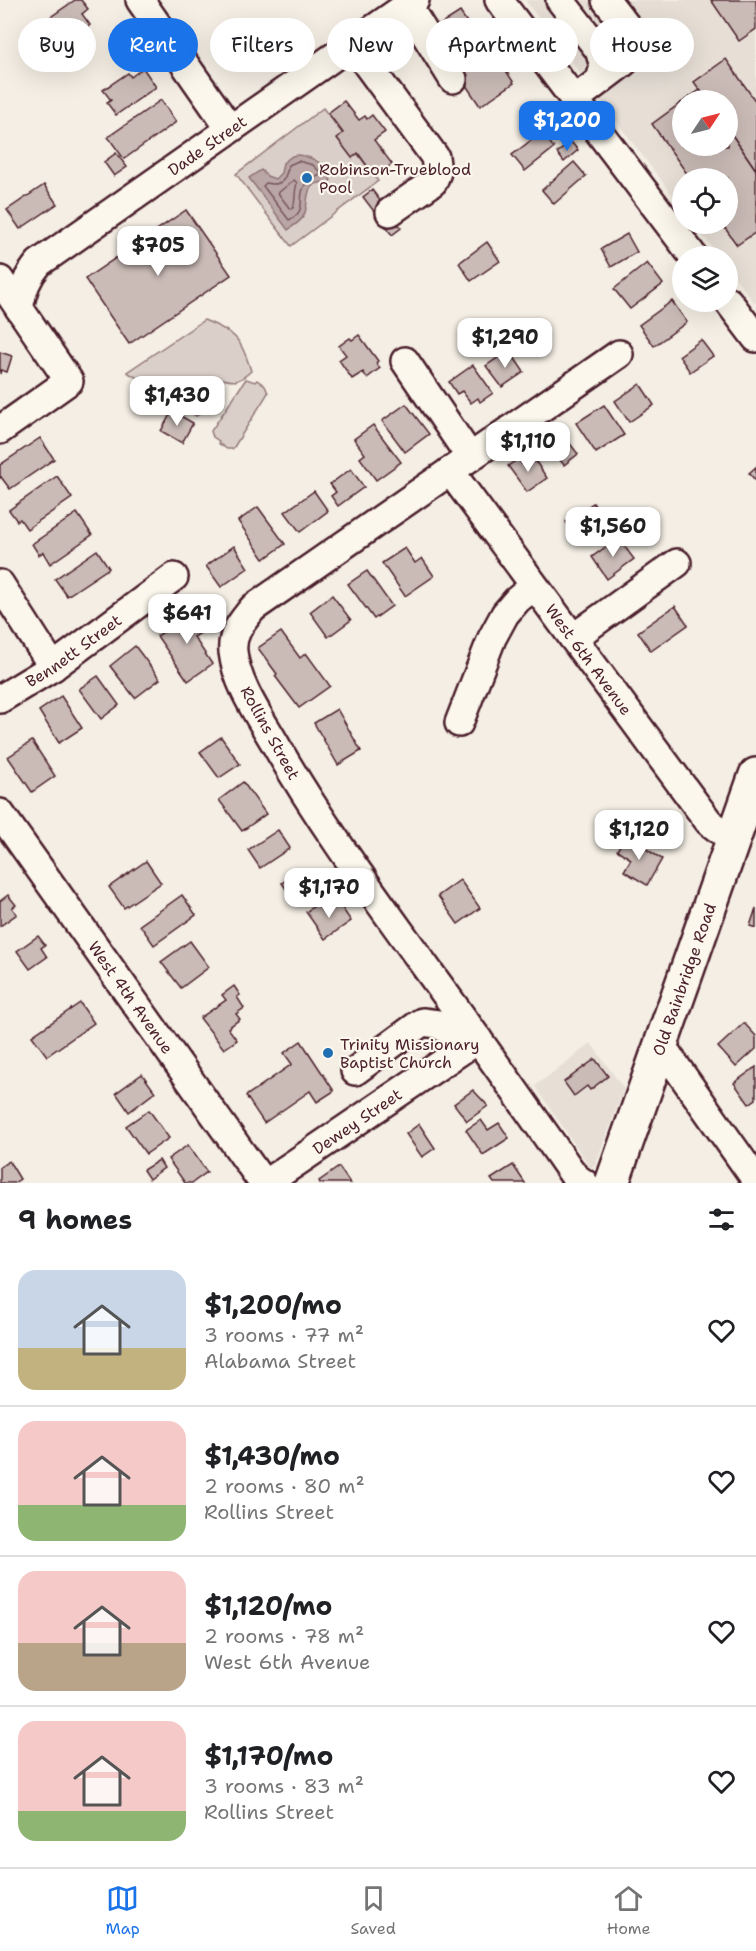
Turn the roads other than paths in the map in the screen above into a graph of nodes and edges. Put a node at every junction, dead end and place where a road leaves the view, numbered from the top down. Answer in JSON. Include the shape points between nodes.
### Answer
{"nodes":[{"id":1,"x":140,"y":0,"type":"edge"},
{"id":2,"x":499,"y":0,"type":"edge"},
{"id":3,"x":560,"y":0,"type":"edge"},
{"id":4,"x":606,"y":0,"type":"edge"},
{"id":5,"x":411,"y":3,"type":"edge"},
{"id":6,"x":389,"y":18,"type":"edge"},
{"id":7,"x":327,"y":61,"type":"edge"},
{"id":8,"x":372,"y":72,"type":"edge"},
{"id":9,"x":453,"y":79,"type":"dead end"},
{"id":10,"x":600,"y":80,"type":"junction"},
{"id":11,"x":574,"y":100,"type":"junction"},
{"id":12,"x":230,"y":129,"type":"junction"},
{"id":13,"x":390,"y":212,"type":"dead end"},
{"id":14,"x":685,"y":246,"type":"edge"},
{"id":15,"x":0,"y":280,"type":"edge"},
{"id":16,"x":19,"y":308,"type":"junction"},
{"id":17,"x":736,"y":312,"type":"edge"},
{"id":18,"x":756,"y":338,"type":"edge"},
{"id":19,"x":619,"y":354,"type":"dead end"},
{"id":20,"x":405,"y":361,"type":"dead end"},
{"id":21,"x":0,"y":430,"type":"edge"},
{"id":22,"x":460,"y":464,"type":"junction"},
{"id":23,"x":677,"y":563,"type":"dead end"},
{"id":24,"x":174,"y":577,"type":"dead end"},
{"id":25,"x":0,"y":584,"type":"edge"},
{"id":26,"x":534,"y":586,"type":"junction"},
{"id":27,"x":573,"y":638,"type":"junction"},
{"id":28,"x":53,"y":667,"type":"junction"},
{"id":29,"x":0,"y":699,"type":"edge"},
{"id":30,"x":459,"y":723,"type":"dead end"},
{"id":31,"x":756,"y":775,"type":"edge"},
{"id":32,"x":0,"y":813,"type":"edge"},
{"id":33,"x":743,"y":831,"type":"edge"},
{"id":34,"x":474,"y":1042,"type":"junction"},
{"id":35,"x":661,"y":1045,"type":"junction"},
{"id":36,"x":355,"y":1071,"type":"dead end"},
{"id":37,"x":756,"y":1180,"type":"edge"},
{"id":38,"x":264,"y":1183,"type":"edge"},
{"id":39,"x":584,"y":1183,"type":"edge"},
{"id":40,"x":612,"y":1183,"type":"edge"}],
"edges":[{"from":1,"to":12,"type":"street"},
{"from":2,"to":11,"type":"street"},
{"from":3,"to":10,"type":"street","via":[[599,50],[604,66]]},
{"from":4,"to":10,"type":"street","via":[[628,28],[631,39],[624,62]]},
{"from":5,"to":6,"type":"street","name":"Dade Street"},
{"from":5,"to":9,"type":"street"},
{"from":7,"to":12,"type":"street","name":"Dade Street"},
{"from":8,"to":13,"type":"street","via":[[435,158],[437,172],[433,182]]},
{"from":10,"to":11,"type":"street"},
{"from":11,"to":14,"type":"street"},
{"from":12,"to":16,"type":"street","name":"Dade Street","via":[[39,263],[24,285]]},
{"from":15,"to":16,"type":"street"},
{"from":16,"to":21,"type":"street","via":[[69,381]]},
{"from":17,"to":18,"type":"street"},
{"from":19,"to":22,"type":"street","name":"Rollins Street"},
{"from":20,"to":22,"type":"street","name":"West 6th Avenue"},
{"from":22,"to":26,"type":"street","name":"West 6th Avenue"},
{"from":22,"to":34,"type":"street","name":"Rollins Street","via":[[253,608],[234,635],[233,650],[246,692],[294,777]]},
{"from":23,"to":27,"type":"street"},
{"from":24,"to":28,"type":"street","name":"Bennett Street"},
{"from":25,"to":28,"type":"street"},
{"from":26,"to":27,"type":"street","name":"West 6th Avenue"},
{"from":26,"to":30,"type":"street","via":[[504,614]]},
{"from":27,"to":33,"type":"street","name":"West 6th Avenue","via":[[709,822]]},
{"from":28,"to":29,"type":"street","name":"Bennett Street"},
{"from":31,"to":33,"type":"main road","name":"Old Bainbridge Road"},
{"from":32,"to":38,"type":"street","name":"West 4th Avenue"},
{"from":33,"to":35,"type":"main road","name":"Old Bainbridge Road"},
{"from":34,"to":36,"type":"street","via":[[438,1024],[422,1022]]},
{"from":34,"to":38,"type":"street","name":"Dewey Street"},
{"from":34,"to":39,"type":"street","name":"Rollins Street","via":[[575,1177]]},
{"from":35,"to":37,"type":"street"},
{"from":35,"to":40,"type":"main road","name":"Old Bainbridge Road"}]}
